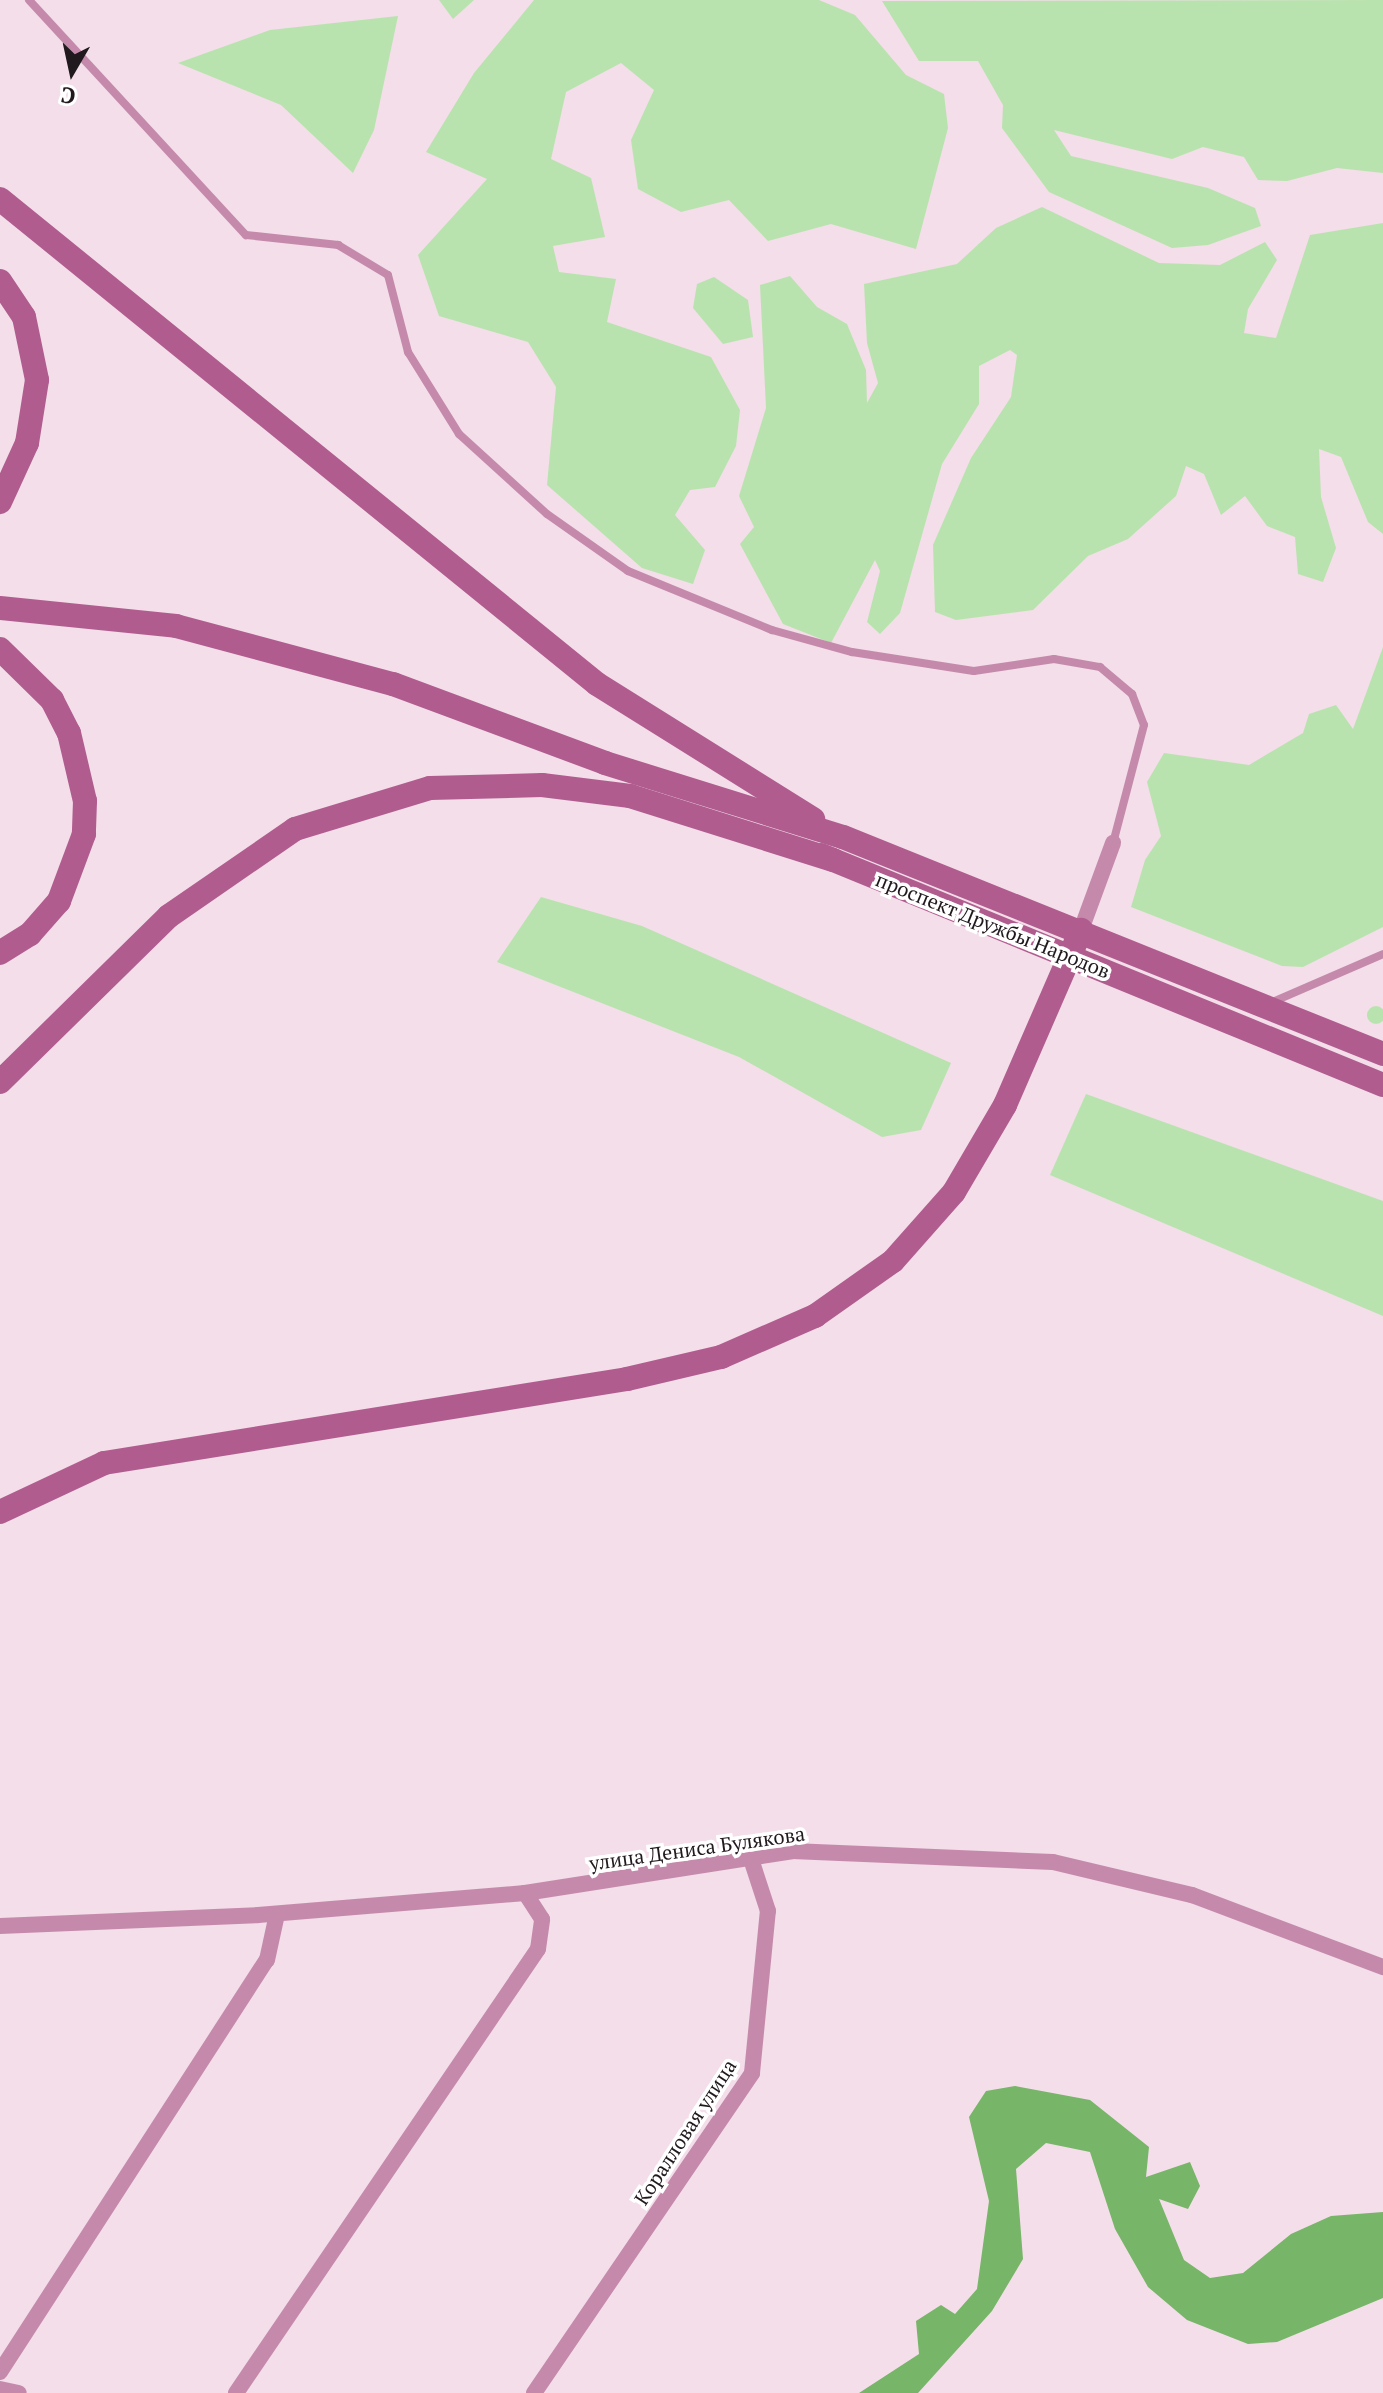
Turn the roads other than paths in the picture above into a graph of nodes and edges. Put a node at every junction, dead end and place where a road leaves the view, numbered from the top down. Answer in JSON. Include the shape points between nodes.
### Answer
{"nodes":[{"id":1,"x":29,"y":0,"type":"edge"},
{"id":2,"x":0,"y":199,"type":"edge"},
{"id":3,"x":0,"y":281,"type":"edge"},
{"id":4,"x":0,"y":502,"type":"edge"},
{"id":5,"x":0,"y":608,"type":"edge"},
{"id":6,"x":0,"y":649,"type":"edge"},
{"id":7,"x":605,"y":763,"type":"junction"},
{"id":8,"x":843,"y":837,"type":"junction"},
{"id":9,"x":1113,"y":843,"type":"joint"},
{"id":10,"x":833,"y":860,"type":"junction"},
{"id":11,"x":1081,"y":930,"type":"junction"},
{"id":12,"x":0,"y":953,"type":"edge"},
{"id":13,"x":1383,"y":954,"type":"edge"},
{"id":14,"x":1071,"y":956,"type":"junction"},
{"id":15,"x":1264,"y":1006,"type":"junction"},
{"id":16,"x":1383,"y":1054,"type":"edge"},
{"id":17,"x":0,"y":1082,"type":"edge"},
{"id":18,"x":1383,"y":1085,"type":"edge"},
{"id":19,"x":0,"y":1512,"type":"edge"},
{"id":20,"x":751,"y":1859,"type":"junction"},
{"id":21,"x":525,"y":1893,"type":"junction"},
{"id":22,"x":277,"y":1914,"type":"junction"},
{"id":23,"x":0,"y":1926,"type":"edge"},
{"id":24,"x":1383,"y":1967,"type":"edge"},
{"id":25,"x":0,"y":2372,"type":"edge"},
{"id":26,"x":0,"y":2389,"type":"edge"},
{"id":27,"x":19,"y":2393,"type":"edge"},
{"id":28,"x":236,"y":2393,"type":"edge"},
{"id":29,"x":534,"y":2393,"type":"edge"}],
"edges":[{"from":1,"to":9,"type":"lane","via":[[246,235],[338,245],[388,275],[408,352],[459,434],[547,514],[628,571],[772,630],[852,652],[974,671],[1054,659],[1100,667],[1132,694],[1144,725]]},
{"from":2,"to":8,"type":"main road","via":[[597,684]]},
{"from":3,"to":4,"type":"main road","via":[[24,317],[37,380],[27,443]]},
{"from":5,"to":7,"type":"main road","via":[[97,613],[244,639],[393,684]]},
{"from":6,"to":12,"type":"main road","via":[[52,700],[69,733],[85,801],[84,834],[59,901],[30,934]]},
{"from":7,"to":8,"type":"main road"},
{"from":7,"to":10,"type":"main road","name":"проспект Дружбы Народов"},
{"from":8,"to":11,"type":"main road","name":"проспект Дружбы Народов"},
{"from":9,"to":11,"type":"street"},
{"from":10,"to":14,"type":"main road","name":"проспект Дружбы Народов"},
{"from":10,"to":17,"type":"main road","via":[[630,796],[542,785],[430,788],[295,829],[169,916]]},
{"from":11,"to":14,"type":"main road"},
{"from":11,"to":15,"type":"main road","name":"проспект Дружбы Народов"},
{"from":13,"to":15,"type":"lane"},
{"from":14,"to":18,"type":"main road","name":"проспект Дружбы Народов"},
{"from":14,"to":19,"type":"main road","via":[[999,1116],[924,1231],[854,1292],[769,1340],[627,1379],[104,1463]]},
{"from":15,"to":16,"type":"main road","name":"проспект Дружбы Народов"},
{"from":20,"to":21,"type":"street","name":"улица Дениса Булякова"},
{"from":20,"to":24,"type":"street","name":"улица Дениса Булякова","via":[[792,1851],[1053,1862],[1192,1895]]},
{"from":20,"to":29,"type":"street","name":"Коралловая улица","via":[[768,1911],[752,2073]]},
{"from":21,"to":22,"type":"street","name":"улица Дениса Булякова"},
{"from":21,"to":28,"type":"street","via":[[542,1919],[538,1949]]},
{"from":22,"to":23,"type":"street","name":"улица Дениса Булякова"},
{"from":22,"to":25,"type":"street","via":[[267,1960]]},
{"from":26,"to":27,"type":"street"}]}
